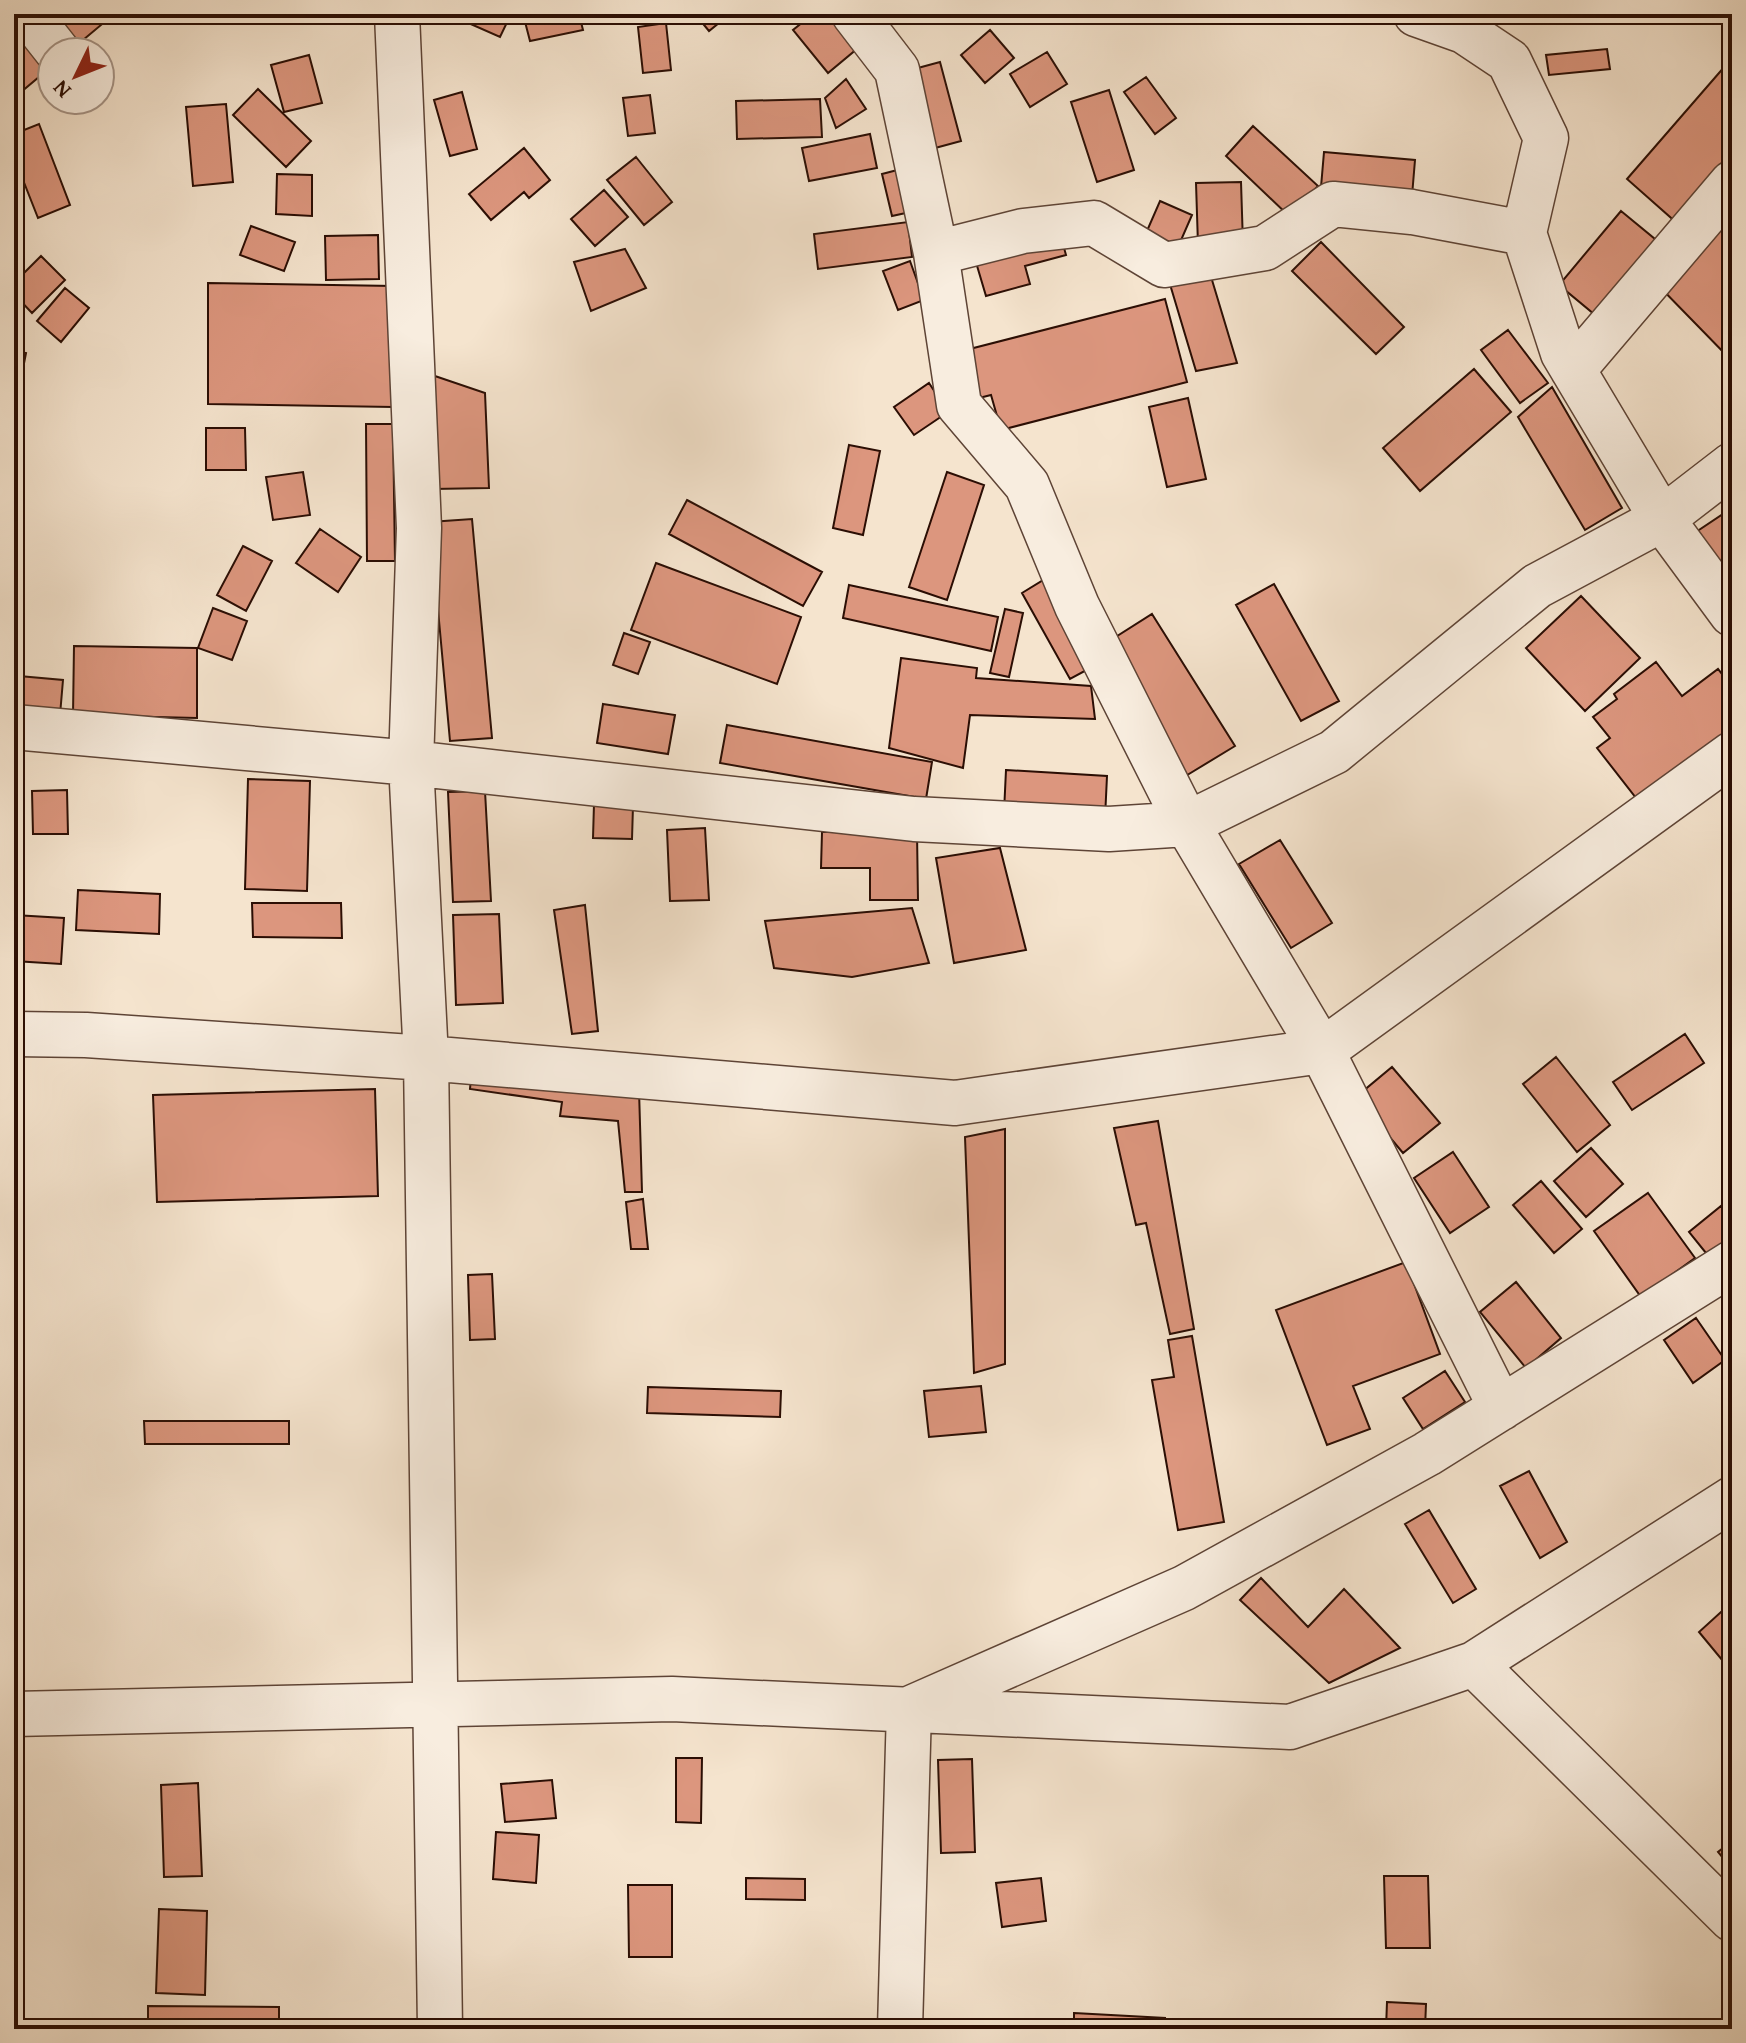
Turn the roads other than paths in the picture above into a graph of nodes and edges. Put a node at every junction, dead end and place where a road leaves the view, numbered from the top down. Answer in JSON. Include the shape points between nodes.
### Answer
{"nodes":[{"id":1,"x":28,"y":14,"type":"edge"},
{"id":2,"x":397,"y":14,"type":"edge"},
{"id":3,"x":854,"y":14,"type":"edge"},
{"id":4,"x":1416,"y":14,"type":"edge"},
{"id":5,"x":45,"y":36,"type":"edge"},
{"id":6,"x":1732,"y":183,"type":"edge"},
{"id":7,"x":1524,"y":233,"type":"junction"},
{"id":8,"x":936,"y":253,"type":"junction"},
{"id":9,"x":1573,"y":370,"type":"junction"},
{"id":10,"x":1732,"y":465,"type":"edge"},
{"id":11,"x":1662,"y":519,"type":"junction"},
{"id":12,"x":1732,"y":614,"type":"edge"},
{"id":13,"x":14,"y":727,"type":"edge"},
{"id":14,"x":1732,"y":754,"type":"edge"},
{"id":15,"x":411,"y":763,"type":"junction"},
{"id":16,"x":1187,"y":824,"type":"junction"},
{"id":17,"x":14,"y":1034,"type":"edge"},
{"id":18,"x":1322,"y":1051,"type":"junction"},
{"id":19,"x":426,"y":1058,"type":"junction"},
{"id":20,"x":1732,"y":1263,"type":"edge"},
{"id":21,"x":1501,"y":1408,"type":"junction"},
{"id":22,"x":1732,"y":1499,"type":"edge"},
{"id":23,"x":1474,"y":1664,"type":"junction"},
{"id":24,"x":436,"y":1704,"type":"junction"},
{"id":25,"x":909,"y":1709,"type":"junction"},
{"id":26,"x":14,"y":1714,"type":"edge"},
{"id":27,"x":1732,"y":1919,"type":"edge"},
{"id":28,"x":440,"y":2029,"type":"edge"},
{"id":29,"x":900,"y":2029,"type":"edge"}],
"edges":[{"from":1,"to":5,"type":"street"},
{"from":2,"to":15,"type":"street","via":[[419,528]]},
{"from":3,"to":8,"type":"street","via":[[897,70]]},
{"from":4,"to":7,"type":"street","via":[[1464,31],[1509,61],[1546,138]]},
{"from":6,"to":9,"type":"street"},
{"from":7,"to":8,"type":"street","via":[[1333,204],[1265,248],[1164,265],[1094,223],[1023,231]]},
{"from":7,"to":9,"type":"street"},
{"from":8,"to":16,"type":"street","via":[[959,405],[1027,485],[1077,606]]},
{"from":9,"to":11,"type":"street"},
{"from":10,"to":11,"type":"street"},
{"from":11,"to":12,"type":"street"},
{"from":11,"to":16,"type":"street","via":[[1537,586],[1334,752]]},
{"from":13,"to":15,"type":"street"},
{"from":14,"to":18,"type":"street"},
{"from":15,"to":16,"type":"street","via":[[914,819],[1109,829]]},
{"from":15,"to":19,"type":"street"},
{"from":16,"to":18,"type":"street"},
{"from":17,"to":19,"type":"street"},
{"from":18,"to":19,"type":"street","via":[[955,1103]]},
{"from":18,"to":21,"type":"street"},
{"from":19,"to":24,"type":"street"},
{"from":20,"to":21,"type":"street"},
{"from":21,"to":25,"type":"street","via":[[1184,1588]]},
{"from":22,"to":23,"type":"street"},
{"from":23,"to":25,"type":"street","via":[[1290,1727]]},
{"from":23,"to":27,"type":"street"},
{"from":24,"to":25,"type":"street","via":[[672,1699]]},
{"from":24,"to":26,"type":"street"},
{"from":24,"to":28,"type":"street"},
{"from":25,"to":29,"type":"street"}]}
